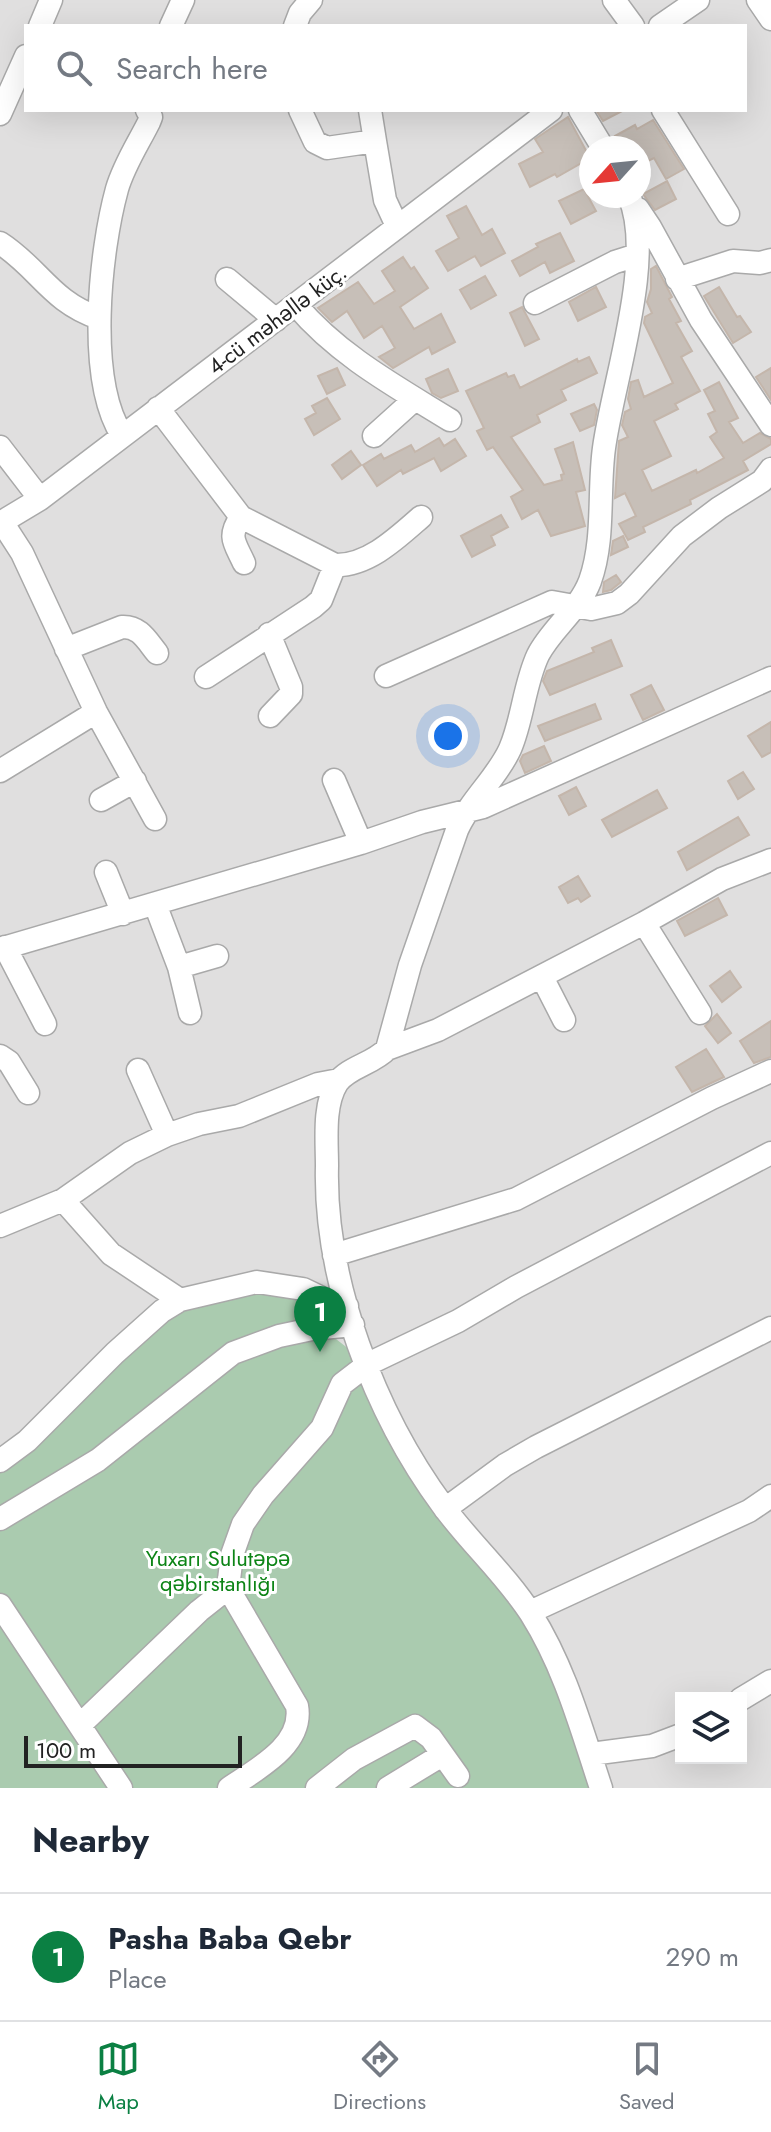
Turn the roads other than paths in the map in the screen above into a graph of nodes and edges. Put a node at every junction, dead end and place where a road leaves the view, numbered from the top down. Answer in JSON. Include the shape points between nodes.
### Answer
{"nodes":[{"id":1,"x":51,"y":0,"type":"edge"},
{"id":2,"x":183,"y":0,"type":"edge"},
{"id":3,"x":311,"y":0,"type":"edge"},
{"id":4,"x":614,"y":0,"type":"edge"},
{"id":5,"x":698,"y":0,"type":"edge"},
{"id":6,"x":758,"y":0,"type":"edge"},
{"id":7,"x":771,"y":19,"type":"edge"},
{"id":8,"x":41,"y":24,"type":"edge"},
{"id":9,"x":172,"y":24,"type":"edge"},
{"id":10,"x":296,"y":24,"type":"edge"},
{"id":11,"x":632,"y":24,"type":"edge"},
{"id":12,"x":663,"y":24,"type":"edge"},
{"id":13,"x":24,"y":60,"type":"edge"},
{"id":14,"x":148,"y":112,"type":"edge"},
{"id":15,"x":301,"y":112,"type":"edge"},
{"id":16,"x":370,"y":112,"type":"edge"},
{"id":17,"x":548,"y":112,"type":"edge"},
{"id":18,"x":581,"y":112,"type":"edge"},
{"id":19,"x":664,"y":112,"type":"edge"},
{"id":20,"x":0,"y":114,"type":"edge"},
{"id":21,"x":596,"y":136,"type":"edge"},
{"id":22,"x":375,"y":141,"type":"junction"},
{"id":23,"x":632,"y":208,"type":"edge"},
{"id":24,"x":637,"y":208,"type":"edge"},
{"id":25,"x":728,"y":214,"type":"dead end"},
{"id":26,"x":397,"y":226,"type":"junction"},
{"id":27,"x":0,"y":243,"type":"edge"},
{"id":28,"x":637,"y":255,"type":"junction"},
{"id":29,"x":771,"y":260,"type":"edge"},
{"id":30,"x":227,"y":279,"type":"dead end"},
{"id":31,"x":677,"y":279,"type":"junction"},
{"id":32,"x":535,"y":303,"type":"dead end"},
{"id":33,"x":296,"y":305,"type":"junction"},
{"id":34,"x":99,"y":318,"type":"junction"},
{"id":35,"x":276,"y":320,"type":"junction"},
{"id":36,"x":415,"y":399,"type":"junction"},
{"id":37,"x":158,"y":408,"type":"junction"},
{"id":38,"x":450,"y":420,"type":"dead end"},
{"id":39,"x":771,"y":425,"type":"edge"},
{"id":40,"x":122,"y":435,"type":"junction"},
{"id":41,"x":374,"y":436,"type":"dead end"},
{"id":42,"x":0,"y":447,"type":"edge"},
{"id":43,"x":771,"y":469,"type":"edge"},
{"id":44,"x":40,"y":499,"type":"junction"},
{"id":45,"x":241,"y":517,"type":"junction"},
{"id":46,"x":421,"y":517,"type":"dead end"},
{"id":47,"x":1,"y":523,"type":"edge"},
{"id":48,"x":244,"y":563,"type":"dead end"},
{"id":49,"x":335,"y":565,"type":"junction"},
{"id":50,"x":577,"y":607,"type":"junction"},
{"id":51,"x":269,"y":634,"type":"junction"},
{"id":52,"x":66,"y":649,"type":"junction"},
{"id":53,"x":157,"y":653,"type":"dead end"},
{"id":54,"x":386,"y":676,"type":"dead end"},
{"id":55,"x":206,"y":677,"type":"dead end"},
{"id":56,"x":771,"y":678,"type":"edge"},
{"id":57,"x":96,"y":712,"type":"junction"},
{"id":58,"x":270,"y":716,"type":"dead end"},
{"id":59,"x":0,"y":771,"type":"edge"},
{"id":60,"x":334,"y":780,"type":"dead end"},
{"id":61,"x":135,"y":781,"type":"junction"},
{"id":62,"x":101,"y":800,"type":"dead end"},
{"id":63,"x":466,"y":812,"type":"junction"},
{"id":64,"x":155,"y":819,"type":"dead end"},
{"id":65,"x":361,"y":843,"type":"junction"},
{"id":66,"x":768,"y":857,"type":"edge"},
{"id":67,"x":106,"y":872,"type":"dead end"},
{"id":68,"x":155,"y":904,"type":"junction"},
{"id":69,"x":123,"y":914,"type":"junction"},
{"id":70,"x":644,"y":923,"type":"junction"},
{"id":71,"x":3,"y":948,"type":"edge"},
{"id":72,"x":217,"y":956,"type":"dead end"},
{"id":73,"x":179,"y":967,"type":"junction"},
{"id":74,"x":542,"y":977,"type":"junction"},
{"id":75,"x":190,"y":1013,"type":"dead end"},
{"id":76,"x":700,"y":1013,"type":"dead end"},
{"id":77,"x":564,"y":1020,"type":"dead end"},
{"id":78,"x":45,"y":1024,"type":"dead end"},
{"id":79,"x":387,"y":1049,"type":"junction"},
{"id":80,"x":0,"y":1056,"type":"edge"},
{"id":81,"x":138,"y":1070,"type":"dead end"},
{"id":82,"x":771,"y":1071,"type":"edge"},
{"id":83,"x":339,"y":1080,"type":"junction"},
{"id":84,"x":28,"y":1093,"type":"dead end"},
{"id":85,"x":167,"y":1135,"type":"junction"},
{"id":86,"x":771,"y":1153,"type":"edge"},
{"id":87,"x":63,"y":1200,"type":"junction"},
{"id":88,"x":2,"y":1222,"type":"edge"},
{"id":89,"x":334,"y":1255,"type":"junction"},
{"id":90,"x":180,"y":1300,"type":"junction"},
{"id":91,"x":350,"y":1315,"type":"junction"},
{"id":92,"x":771,"y":1328,"type":"edge"},
{"id":93,"x":368,"y":1364,"type":"junction"},
{"id":94,"x":0,"y":1461,"type":"edge"},
{"id":95,"x":771,"y":1496,"type":"edge"},
{"id":96,"x":445,"y":1509,"type":"junction"},
{"id":97,"x":0,"y":1519,"type":"edge"},
{"id":98,"x":228,"y":1588,"type":"junction"},
{"id":99,"x":0,"y":1607,"type":"edge"},
{"id":100,"x":530,"y":1612,"type":"junction"},
{"id":101,"x":771,"y":1681,"type":"edge"},
{"id":102,"x":747,"y":1695,"type":"edge"},
{"id":103,"x":80,"y":1725,"type":"junction"},
{"id":104,"x":675,"y":1737,"type":"edge"},
{"id":105,"x":591,"y":1754,"type":"junction"},
{"id":106,"x":442,"y":1755,"type":"junction"},
{"id":107,"x":458,"y":1776,"type":"dead end"},
{"id":108,"x":121,"y":1788,"type":"edge"},
{"id":109,"x":229,"y":1788,"type":"edge"},
{"id":110,"x":317,"y":1788,"type":"edge"},
{"id":111,"x":388,"y":1788,"type":"edge"},
{"id":112,"x":601,"y":1788,"type":"edge"}],
"edges":[{"from":1,"to":8,"type":"street"},
{"from":2,"to":9,"type":"street"},
{"from":3,"to":10,"type":"street"},
{"from":4,"to":11,"type":"street"},
{"from":5,"to":12,"type":"street"},
{"from":6,"to":7,"type":"street"},
{"from":13,"to":20,"type":"street"},
{"from":14,"to":34,"type":"street","via":[[151,117],[116,195]]},
{"from":15,"to":22,"type":"street","via":[[315,142],[327,148]]},
{"from":16,"to":22,"type":"street"},
{"from":17,"to":26,"type":"street","name":"4-cü məhəllə küç."},
{"from":18,"to":21,"type":"street"},
{"from":19,"to":25,"type":"street"},
{"from":22,"to":26,"type":"street","via":[[385,200]]},
{"from":23,"to":28,"type":"street"},
{"from":24,"to":31,"type":"street"},
{"from":26,"to":33,"type":"street","name":"4-cü məhəllə küç."},
{"from":27,"to":34,"type":"street","via":[[61,299]]},
{"from":28,"to":32,"type":"street"},
{"from":28,"to":50,"type":"street","via":[[604,448],[596,562]]},
{"from":29,"to":31,"type":"street","via":[[733,261]]},
{"from":30,"to":35,"type":"street"},
{"from":31,"to":39,"type":"street"},
{"from":33,"to":35,"type":"street","name":"4-cü məhəllə küç."},
{"from":33,"to":36,"type":"street","via":[[357,362]]},
{"from":34,"to":40,"type":"street","via":[[104,383]]},
{"from":35,"to":37,"type":"street","name":"4-cü məhəllə küç."},
{"from":36,"to":38,"type":"street"},
{"from":36,"to":41,"type":"street"},
{"from":37,"to":40,"type":"street","name":"4-cü məhəllə küç."},
{"from":37,"to":45,"type":"street"},
{"from":40,"to":44,"type":"street","name":"4-cü məhəllə küç."},
{"from":42,"to":44,"type":"street"},
{"from":43,"to":50,"type":"street","via":[[762,481],[682,536],[617,603]]},
{"from":44,"to":47,"type":"street","name":"4-cü məhəllə küç."},
{"from":45,"to":48,"type":"street","via":[[232,537]]},
{"from":45,"to":49,"type":"street"},
{"from":46,"to":49,"type":"street","via":[[360,562]]},
{"from":47,"to":52,"type":"street","via":[[22,553]]},
{"from":49,"to":51,"type":"street","via":[[321,600]]},
{"from":50,"to":54,"type":"street","via":[[560,601],[540,605]]},
{"from":50,"to":63,"type":"street","via":[[539,654],[510,749]]},
{"from":51,"to":55,"type":"street"},
{"from":51,"to":58,"type":"street","via":[[291,687],[291,694]]},
{"from":52,"to":53,"type":"street","via":[[130,627]]},
{"from":52,"to":57,"type":"street"},
{"from":56,"to":63,"type":"street"},
{"from":57,"to":59,"type":"street"},
{"from":57,"to":61,"type":"street"},
{"from":60,"to":65,"type":"street"},
{"from":61,"to":62,"type":"street"},
{"from":61,"to":64,"type":"street"},
{"from":63,"to":65,"type":"street"},
{"from":63,"to":79,"type":"street","via":[[410,965]]},
{"from":65,"to":68,"type":"street"},
{"from":66,"to":70,"type":"street"},
{"from":67,"to":69,"type":"street"},
{"from":68,"to":69,"type":"street"},
{"from":68,"to":73,"type":"street"},
{"from":69,"to":71,"type":"street"},
{"from":70,"to":74,"type":"street"},
{"from":70,"to":76,"type":"street"},
{"from":71,"to":78,"type":"street"},
{"from":72,"to":73,"type":"street"},
{"from":73,"to":75,"type":"street"},
{"from":74,"to":77,"type":"street"},
{"from":74,"to":79,"type":"street","via":[[438,1030]]},
{"from":79,"to":83,"type":"street"},
{"from":80,"to":84,"type":"street"},
{"from":81,"to":85,"type":"street"},
{"from":82,"to":89,"type":"street","via":[[516,1199]]},
{"from":83,"to":85,"type":"street"},
{"from":83,"to":89,"type":"street","via":[[329,1104],[327,1136]]},
{"from":85,"to":87,"type":"street","via":[[130,1153]]},
{"from":86,"to":93,"type":"street"},
{"from":87,"to":88,"type":"street"},
{"from":87,"to":90,"type":"street","via":[[111,1254]]},
{"from":89,"to":91,"type":"street"},
{"from":90,"to":91,"type":"street","via":[[257,1282],[303,1289]]},
{"from":90,"to":94,"type":"street"},
{"from":91,"to":93,"type":"street"},
{"from":91,"to":97,"type":"street","via":[[233,1353],[98,1460]]},
{"from":92,"to":96,"type":"street","via":[[536,1447]]},
{"from":93,"to":96,"type":"street","via":[[414,1463]]},
{"from":93,"to":98,"type":"street","via":[[342,1384],[322,1428],[243,1524]]},
{"from":95,"to":100,"type":"street"},
{"from":96,"to":100,"type":"street"},
{"from":98,"to":103,"type":"street"},
{"from":98,"to":109,"type":"street","via":[[297,1706],[300,1720],[273,1758]]},
{"from":99,"to":103,"type":"street"},
{"from":100,"to":105,"type":"street","via":[[560,1670]]},
{"from":101,"to":102,"type":"street"},
{"from":103,"to":108,"type":"street"},
{"from":104,"to":105,"type":"street","via":[[652,1746]]},
{"from":105,"to":112,"type":"street"},
{"from":106,"to":107,"type":"street"},
{"from":106,"to":110,"type":"street","via":[[415,1726],[354,1759]]},
{"from":106,"to":111,"type":"street"}]}
